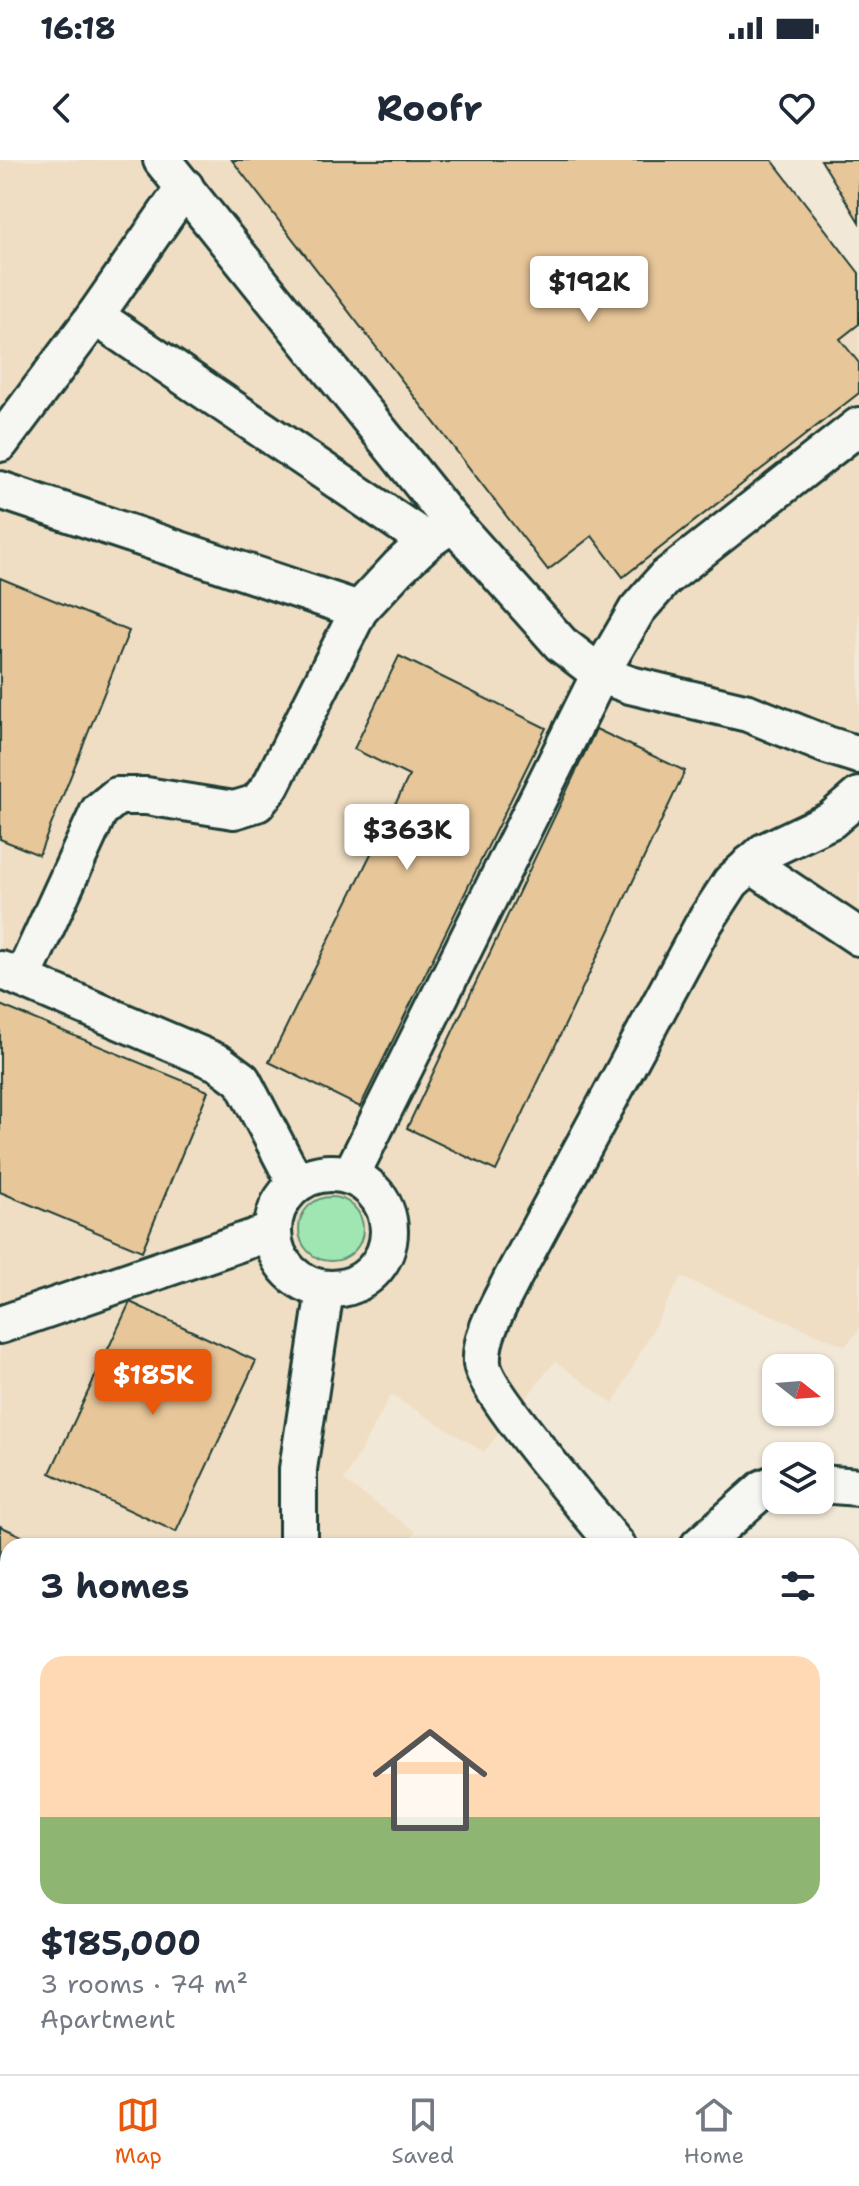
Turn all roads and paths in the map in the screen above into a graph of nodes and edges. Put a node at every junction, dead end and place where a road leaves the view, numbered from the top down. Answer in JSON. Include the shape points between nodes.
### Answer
{"nodes":[{"id":1,"x":162,"y":160,"type":"edge"},
{"id":2,"x":185,"y":187,"type":"junction"},
{"id":3,"x":95,"y":316,"type":"junction"},
{"id":4,"x":859,"y":426,"type":"edge"},
{"id":5,"x":0,"y":443,"type":"edge"},
{"id":6,"x":0,"y":490,"type":"edge"},
{"id":7,"x":440,"y":532,"type":"junction"},
{"id":8,"x":359,"y":610,"type":"junction"},
{"id":9,"x":600,"y":674,"type":"junction"},
{"id":10,"x":859,"y":755,"type":"edge"},
{"id":11,"x":859,"y":796,"type":"edge"},
{"id":12,"x":750,"y":864,"type":"junction"},
{"id":13,"x":859,"y":937,"type":"edge"},
{"id":14,"x":11,"y":974,"type":"edge"},
{"id":15,"x":351,"y":1175,"type":"junction"},
{"id":16,"x":296,"y":1183,"type":"junction"},
{"id":17,"x":271,"y":1232,"type":"junction"},
{"id":18,"x":325,"y":1290,"type":"junction"},
{"id":19,"x":0,"y":1325,"type":"edge"},
{"id":20,"x":834,"y":1485,"type":"edge"},
{"id":21,"x":859,"y":1487,"type":"edge"},
{"id":22,"x":762,"y":1490,"type":"edge"},
{"id":23,"x":298,"y":1538,"type":"edge"},
{"id":24,"x":611,"y":1538,"type":"edge"},
{"id":25,"x":708,"y":1538,"type":"edge"}],
"edges":[{"from":1,"to":2,"type":"street"},
{"from":2,"to":3,"type":"street"},
{"from":2,"to":7,"type":"street"},
{"from":3,"to":5,"type":"street"},
{"from":3,"to":7,"type":"street"},
{"from":4,"to":9,"type":"street","via":[[665,578],[637,610]]},
{"from":6,"to":8,"type":"street"},
{"from":7,"to":8,"type":"street"},
{"from":7,"to":9,"type":"street"},
{"from":8,"to":14,"type":"street","via":[[257,803],[234,810],[117,796],[99,811]]},
{"from":9,"to":10,"type":"street","via":[[748,713]]},
{"from":9,"to":15,"type":"street"},
{"from":11,"to":12,"type":"street","via":[[831,820]]},
{"from":12,"to":13,"type":"street"},
{"from":12,"to":24,"type":"street","via":[[731,882],[703,925],[513,1277],[482,1354],[486,1378],[513,1417]]},
{"from":14,"to":16,"type":"street","via":[[219,1063],[242,1080]]},
{"from":15,"to":16,"type":"street","via":[[322,1172]]},
{"from":15,"to":18,"type":"street","via":[[374,1191],[388,1216],[389,1244],[376,1270],[353,1286]]},
{"from":16,"to":17,"type":"street","via":[[277,1205]]},
{"from":17,"to":18,"type":"street","via":[[279,1260],[298,1281]]},
{"from":17,"to":19,"type":"street"},
{"from":18,"to":23,"type":"street","via":[[298,1469]]},
{"from":20,"to":21,"type":"street"},
{"from":22,"to":25,"type":"street"}]}
